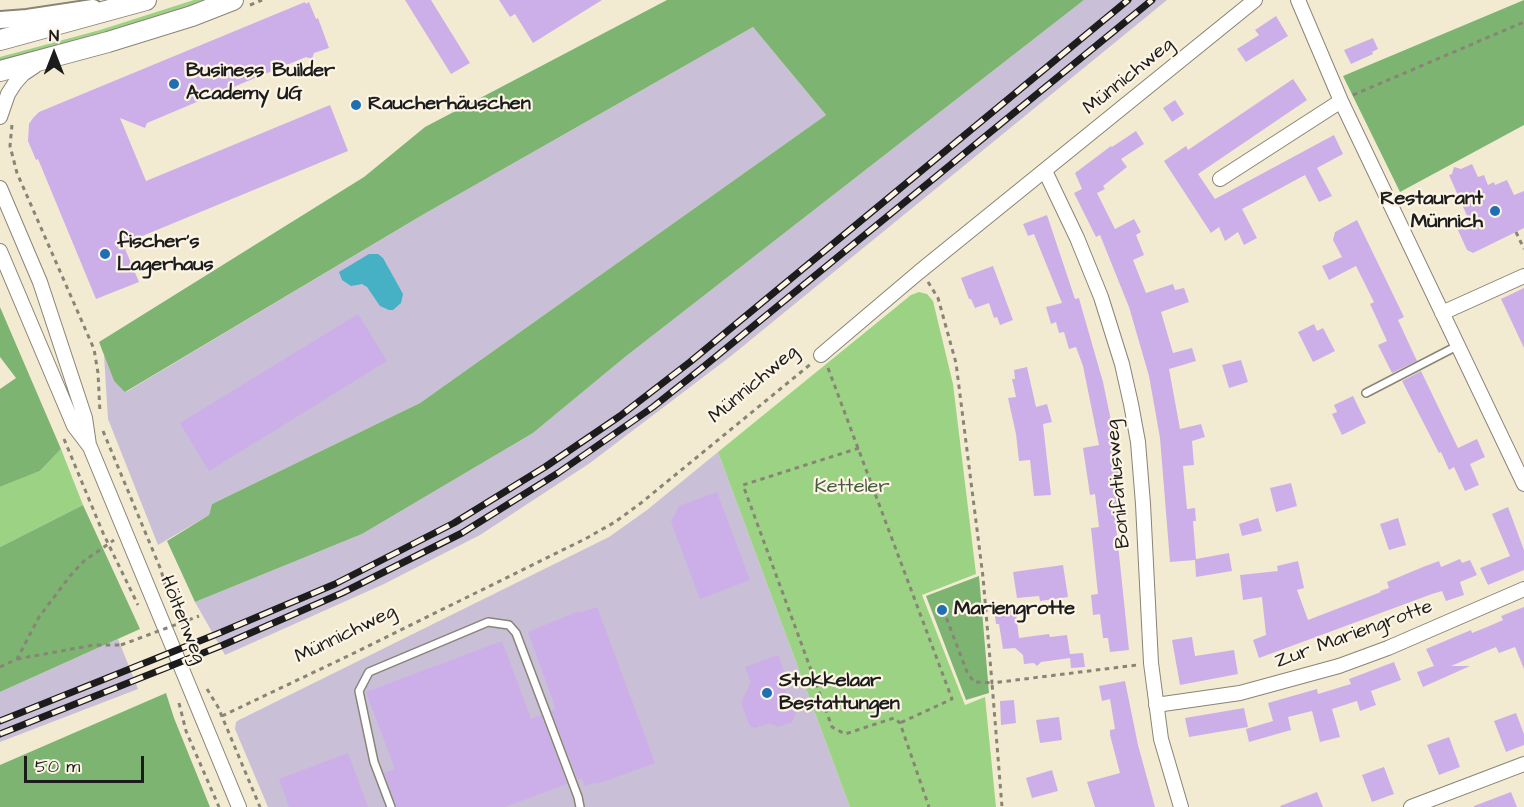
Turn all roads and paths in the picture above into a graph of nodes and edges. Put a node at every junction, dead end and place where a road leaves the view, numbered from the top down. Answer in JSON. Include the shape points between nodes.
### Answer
{"nodes":[{"id":1,"x":233,"y":0,"type":"edge"},
{"id":2,"x":1255,"y":0,"type":"edge"},
{"id":3,"x":1298,"y":0,"type":"edge"},
{"id":4,"x":140,"y":2,"type":"edge"},
{"id":5,"x":0,"y":20,"type":"edge"},
{"id":6,"x":1524,"y":22,"type":"edge"},
{"id":7,"x":0,"y":40,"type":"edge"},
{"id":8,"x":52,"y":57,"type":"junction"},
{"id":9,"x":0,"y":71,"type":"edge"},
{"id":10,"x":1341,"y":101,"type":"junction"},
{"id":11,"x":6,"y":119,"type":"edge"},
{"id":12,"x":1045,"y":171,"type":"junction"},
{"id":13,"x":1220,"y":179,"type":"dead end"},
{"id":14,"x":0,"y":189,"type":"edge"},
{"id":15,"x":1516,"y":232,"type":"dead end"},
{"id":16,"x":22,"y":239,"type":"junction"},
{"id":17,"x":1524,"y":249,"type":"edge"},
{"id":18,"x":0,"y":250,"type":"edge"},
{"id":19,"x":919,"y":272,"type":"junction"},
{"id":20,"x":1524,"y":276,"type":"edge"},
{"id":21,"x":1442,"y":313,"type":"junction"},
{"id":22,"x":1457,"y":346,"type":"junction"},
{"id":23,"x":821,"y":355,"type":"junction"},
{"id":24,"x":1366,"y":393,"type":"dead end"},
{"id":25,"x":101,"y":420,"type":"dead end"},
{"id":26,"x":103,"y":431,"type":"dead end"},
{"id":27,"x":62,"y":435,"type":"dead end"},
{"id":28,"x":90,"y":447,"type":"junction"},
{"id":29,"x":859,"y":448,"type":"junction"},
{"id":30,"x":1524,"y":484,"type":"edge"},
{"id":31,"x":125,"y":532,"type":"junction"},
{"id":32,"x":108,"y":543,"type":"junction"},
{"id":33,"x":1524,"y":589,"type":"edge"},
{"id":34,"x":168,"y":596,"type":"dead end"},
{"id":35,"x":957,"y":606,"type":"dead end"},
{"id":36,"x":140,"y":609,"type":"dead end"},
{"id":37,"x":199,"y":616,"type":"dead end"},
{"id":38,"x":174,"y":617,"type":"dead end"},
{"id":39,"x":149,"y":627,"type":"dead end"},
{"id":40,"x":178,"y":627,"type":"dead end"},
{"id":41,"x":153,"y":637,"type":"dead end"},
{"id":42,"x":17,"y":659,"type":"junction"},
{"id":43,"x":1151,"y":663,"type":"junction"},
{"id":44,"x":0,"y":667,"type":"edge"},
{"id":45,"x":992,"y":683,"type":"junction"},
{"id":46,"x":203,"y":684,"type":"dead end"},
{"id":47,"x":178,"y":700,"type":"dead end"},
{"id":48,"x":1156,"y":705,"type":"junction"},
{"id":49,"x":222,"y":716,"type":"junction"},
{"id":50,"x":900,"y":723,"type":"junction"},
{"id":51,"x":1524,"y":764,"type":"edge"},
{"id":52,"x":219,"y":807,"type":"edge"},
{"id":53,"x":239,"y":807,"type":"edge"},
{"id":54,"x":260,"y":807,"type":"edge"},
{"id":55,"x":391,"y":807,"type":"edge"},
{"id":56,"x":580,"y":807,"type":"edge"},
{"id":57,"x":929,"y":807,"type":"edge"},
{"id":58,"x":1002,"y":807,"type":"edge"},
{"id":59,"x":1181,"y":807,"type":"edge"},
{"id":60,"x":1412,"y":807,"type":"edge"}],
"edges":[{"from":1,"to":8,"type":"main road"},
{"from":2,"to":12,"type":"street","name":"Münnichweg"},
{"from":3,"to":10,"type":"street"},
{"from":4,"to":5,"type":"street"},
{"from":4,"to":7,"type":"main road"},
{"from":6,"to":10,"type":"path"},
{"from":8,"to":9,"type":"main road"},
{"from":8,"to":11,"type":"street","via":[[28,70],[15,83],[8,94]]},
{"from":10,"to":13,"type":"street"},
{"from":10,"to":21,"type":"street"},
{"from":11,"to":25,"type":"path","via":[[17,173],[94,349]]},
{"from":12,"to":19,"type":"street","name":"Münnichweg"},
{"from":12,"to":43,"type":"street","name":"Bonifatiusweg","via":[[1101,297],[1129,394],[1138,441]]},
{"from":14,"to":16,"type":"street","name":"Höltenweg"},
{"from":15,"to":17,"type":"path"},
{"from":16,"to":18,"type":"street"},
{"from":16,"to":28,"type":"street","name":"Höltenweg","via":[[68,362]]},
{"from":18,"to":28,"type":"street","name":"Höltenweg","via":[[74,426]]},
{"from":19,"to":23,"type":"street","name":"Münnichweg"},
{"from":19,"to":45,"type":"path","via":[[938,298],[956,363]]},
{"from":20,"to":21,"type":"street"},
{"from":21,"to":22,"type":"street"},
{"from":22,"to":24,"type":"lane"},
{"from":22,"to":30,"type":"street"},
{"from":23,"to":29,"type":"path"},
{"from":23,"to":49,"type":"path","name":"Münnichweg","via":[[615,522]]},
{"from":26,"to":34,"type":"path","via":[[161,570]]},
{"from":27,"to":32,"type":"path"},
{"from":28,"to":31,"type":"street","name":"Höltenweg"},
{"from":29,"to":50,"type":"path","via":[[952,699]]},
{"from":29,"to":50,"type":"path","via":[[743,485],[832,727],[845,734],[894,718]]},
{"from":31,"to":32,"type":"path"},
{"from":31,"to":53,"type":"street","name":"Höltenweg"},
{"from":32,"to":36,"type":"path"},
{"from":32,"to":42,"type":"path","via":[[70,576],[39,617]]},
{"from":33,"to":48,"type":"street","name":"Zur Mariengrotte","via":[[1339,666],[1240,693]]},
{"from":35,"to":45,"type":"path","via":[[946,612],[946,617],[967,672],[974,682]]},
{"from":37,"to":42,"type":"path","bridge":true,"via":[[121,645],[94,645]]},
{"from":38,"to":40,"type":"path"},
{"from":39,"to":41,"type":"path"},
{"from":42,"to":44,"type":"path"},
{"from":43,"to":45,"type":"path"},
{"from":43,"to":48,"type":"street","name":"Bonifatiusweg"},
{"from":45,"to":58,"type":"path"},
{"from":46,"to":49,"type":"path"},
{"from":47,"to":52,"type":"path","via":[[186,731]]},
{"from":48,"to":59,"type":"street","name":"Bonifatiusweg","via":[[1167,765]]},
{"from":49,"to":54,"type":"path"},
{"from":50,"to":57,"type":"path"},
{"from":51,"to":60,"type":"street"},
{"from":55,"to":56,"type":"lane","via":[[374,762],[359,691],[369,672],[488,622],[510,625],[516,633]]}]}
